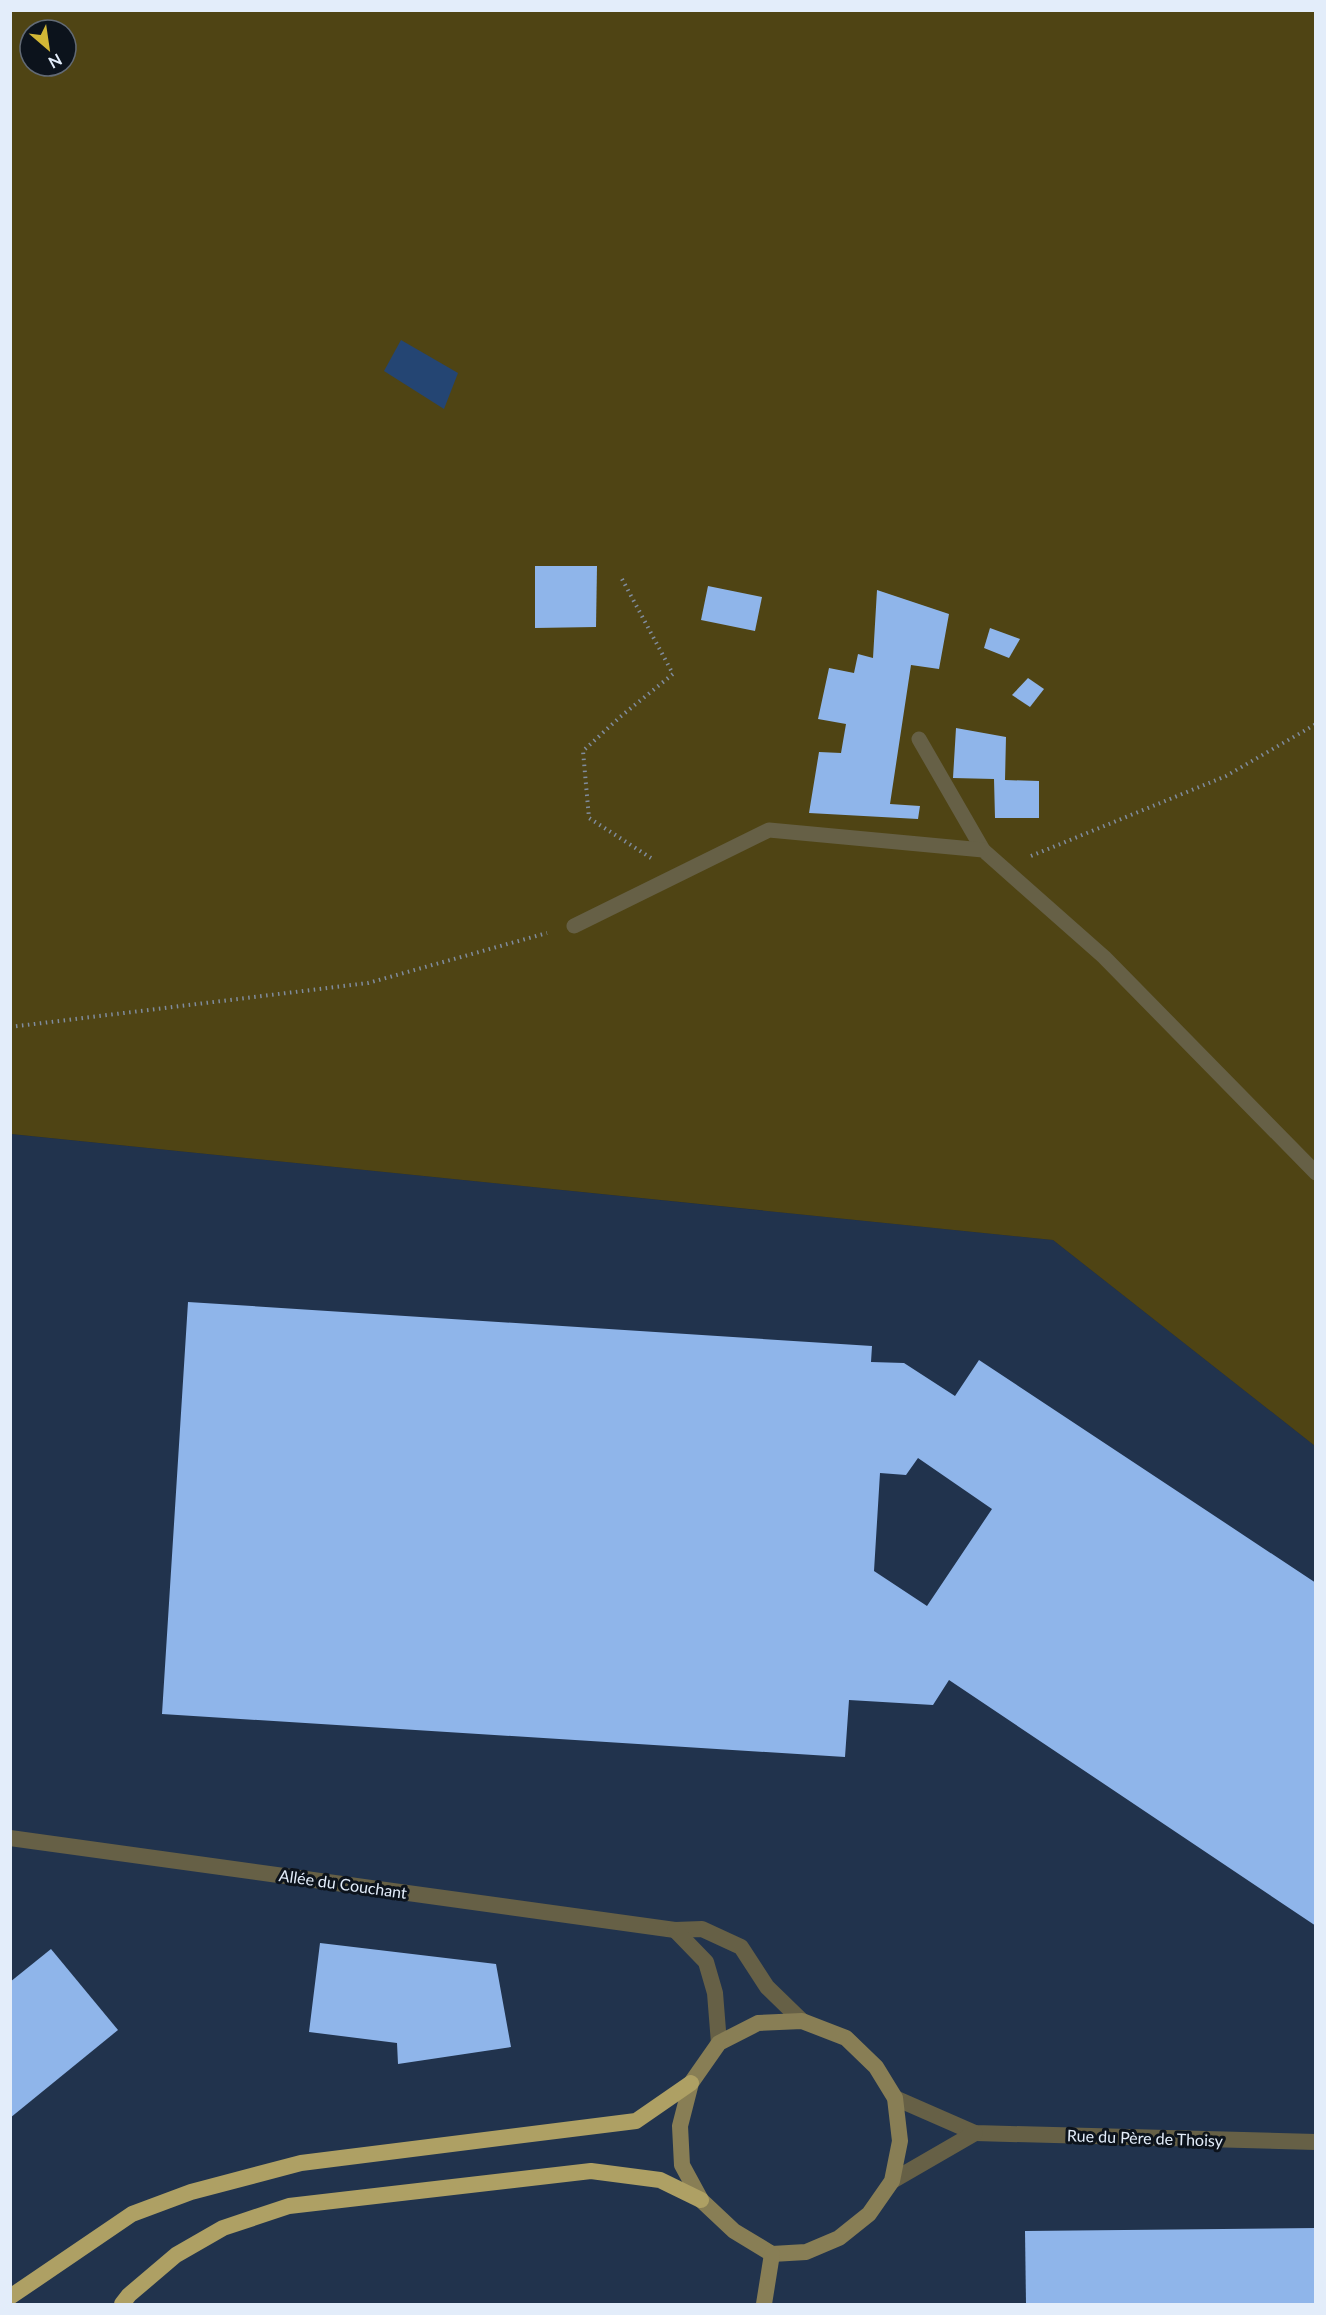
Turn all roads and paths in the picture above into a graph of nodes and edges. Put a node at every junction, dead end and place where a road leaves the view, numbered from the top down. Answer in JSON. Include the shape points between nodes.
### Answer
{"nodes":[{"id":1,"x":622,"y":579,"type":"dead end"},
{"id":2,"x":1316,"y":724,"type":"edge"},
{"id":3,"x":919,"y":739,"type":"dead end"},
{"id":4,"x":983,"y":850,"type":"junction"},
{"id":5,"x":1003,"y":867,"type":"junction"},
{"id":6,"x":677,"y":875,"type":"junction"},
{"id":7,"x":574,"y":926,"type":"joint"},
{"id":8,"x":10,"y":1027,"type":"edge"},
{"id":9,"x":1316,"y":1173,"type":"edge"},
{"id":10,"x":10,"y":1838,"type":"edge"},
{"id":11,"x":675,"y":1930,"type":"junction"},
{"id":12,"x":802,"y":2021,"type":"junction"},
{"id":13,"x":719,"y":2043,"type":"junction"},
{"id":14,"x":691,"y":2083,"type":"junction"},
{"id":15,"x":895,"y":2098,"type":"junction"},
{"id":16,"x":975,"y":2133,"type":"junction"},
{"id":17,"x":1316,"y":2142,"type":"edge"},
{"id":18,"x":892,"y":2181,"type":"junction"},
{"id":19,"x":701,"y":2200,"type":"junction"},
{"id":20,"x":772,"y":2254,"type":"junction"},
{"id":21,"x":10,"y":2297,"type":"edge"},
{"id":22,"x":122,"y":2304,"type":"edge"},
{"id":23,"x":764,"y":2304,"type":"edge"}],
"edges":[{"from":1,"to":6,"type":"path","via":[[673,674],[583,752],[589,818]]},
{"from":2,"to":5,"type":"path","via":[[1226,776]]},
{"from":3,"to":4,"type":"lane"},
{"from":4,"to":5,"type":"lane"},
{"from":4,"to":6,"type":"lane","via":[[769,830]]},
{"from":5,"to":9,"type":"lane","via":[[1104,957]]},
{"from":6,"to":7,"type":"lane"},
{"from":7,"to":8,"type":"path","via":[[368,983]]},
{"from":10,"to":11,"type":"street","name":"Allée du Couchant"},
{"from":11,"to":12,"type":"street","name":"Allée du Couchant","via":[[702,1929],[741,1947],[767,1987]]},
{"from":11,"to":13,"type":"street","via":[[706,1962],[715,1993]]},
{"from":12,"to":13,"type":"main road","via":[[758,2023]]},
{"from":12,"to":15,"type":"main road","via":[[846,2038],[876,2067]]},
{"from":13,"to":14,"type":"main road"},
{"from":14,"to":19,"type":"main road","via":[[680,2126],[682,2165]]},
{"from":14,"to":21,"type":"highway","via":[[636,2121],[301,2163],[191,2192],[132,2214]]},
{"from":15,"to":16,"type":"street","name":"Rue du Père de Thoisy"},
{"from":15,"to":18,"type":"main road","via":[[900,2141]]},
{"from":16,"to":17,"type":"street","name":"Rue du Père de Thoisy"},
{"from":16,"to":18,"type":"street"},
{"from":18,"to":20,"type":"main road","via":[[869,2214],[839,2238],[806,2252]]},
{"from":19,"to":20,"type":"main road","via":[[734,2231]]},
{"from":19,"to":22,"type":"highway","via":[[660,2180],[591,2171],[289,2206],[223,2228],[176,2255]]},
{"from":20,"to":23,"type":"main road"}]}
